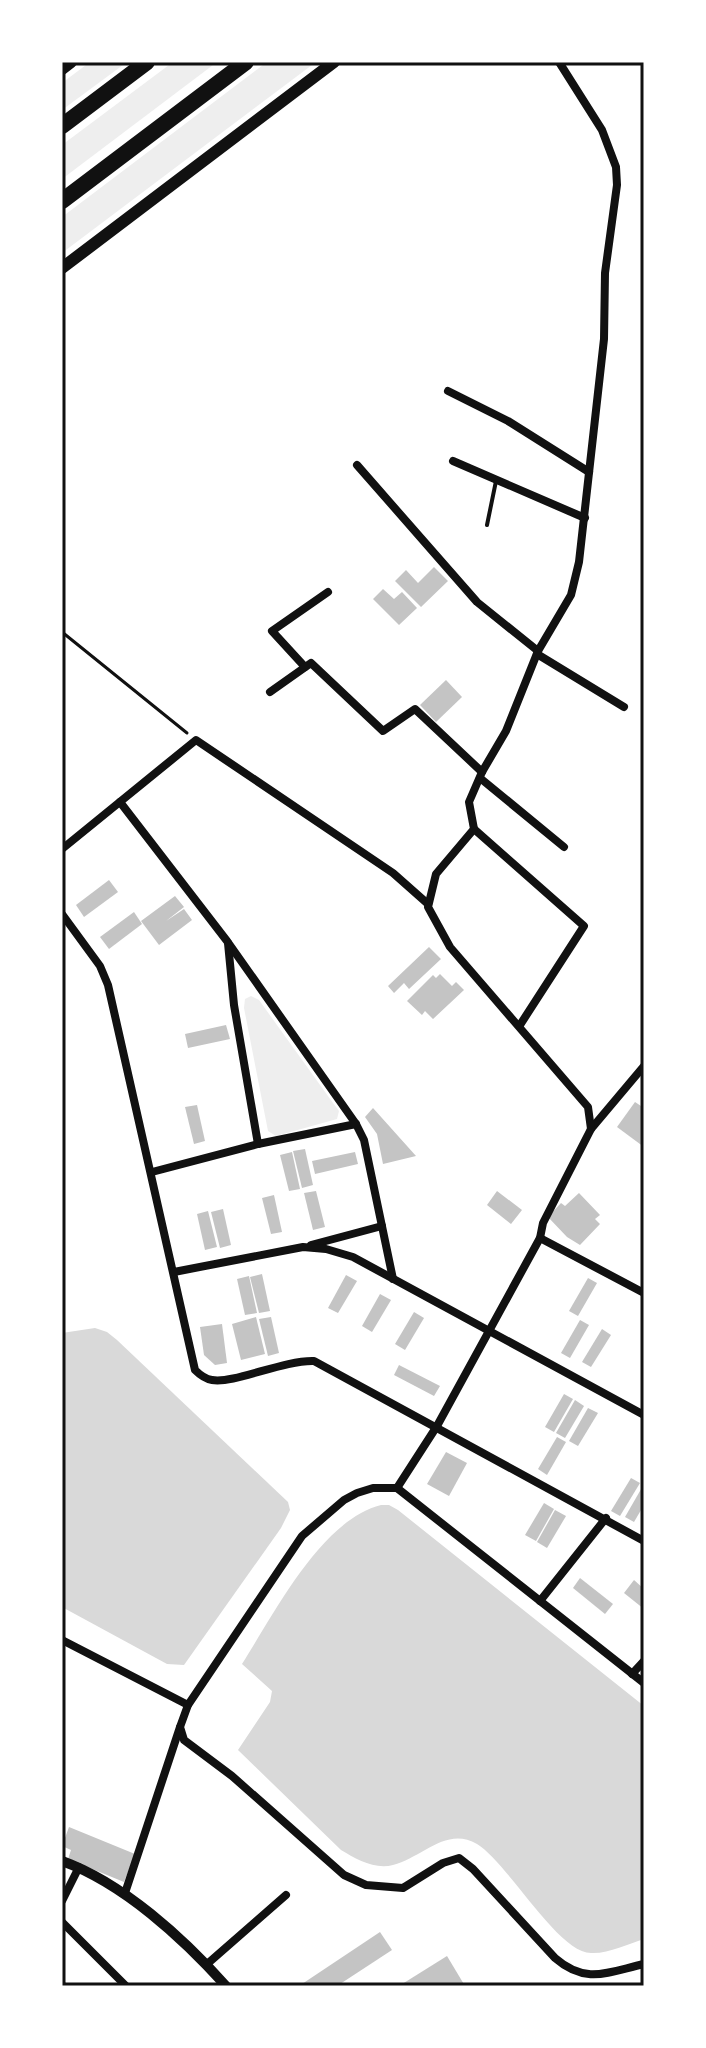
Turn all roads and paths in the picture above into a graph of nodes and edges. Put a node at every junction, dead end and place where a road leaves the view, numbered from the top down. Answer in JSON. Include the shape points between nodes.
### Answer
{"nodes":[{"id":1,"x":71,"y":62,"type":"edge"},
{"id":2,"x":147,"y":62,"type":"edge"},
{"id":3,"x":246,"y":62,"type":"edge"},
{"id":4,"x":334,"y":62,"type":"edge"},
{"id":5,"x":559,"y":62,"type":"edge"},
{"id":6,"x":62,"y":69,"type":"edge"},
{"id":7,"x":62,"y":126,"type":"edge"},
{"id":8,"x":62,"y":201,"type":"edge"},
{"id":9,"x":62,"y":268,"type":"edge"},
{"id":10,"x":448,"y":391,"type":"dead end"},
{"id":11,"x":453,"y":461,"type":"dead end"},
{"id":12,"x":357,"y":465,"type":"dead end"},
{"id":13,"x":589,"y":472,"type":"junction"},
{"id":14,"x":497,"y":478,"type":"junction"},
{"id":15,"x":585,"y":518,"type":"junction"},
{"id":16,"x":487,"y":525,"type":"dead end"},
{"id":17,"x":328,"y":592,"type":"dead end"},
{"id":18,"x":62,"y":632,"type":"edge"},
{"id":19,"x":538,"y":652,"type":"junction"},
{"id":20,"x":305,"y":667,"type":"junction"},
{"id":21,"x":270,"y":692,"type":"dead end"},
{"id":22,"x":624,"y":707,"type":"dead end"},
{"id":23,"x":196,"y":740,"type":"junction"},
{"id":24,"x":481,"y":775,"type":"junction"},
{"id":25,"x":120,"y":802,"type":"junction"},
{"id":26,"x":474,"y":829,"type":"junction"},
{"id":27,"x":564,"y":847,"type":"dead end"},
{"id":28,"x":62,"y":849,"type":"edge"},
{"id":29,"x":428,"y":904,"type":"junction"},
{"id":30,"x":62,"y":914,"type":"edge"},
{"id":31,"x":227,"y":941,"type":"junction"},
{"id":32,"x":520,"y":1025,"type":"junction"},
{"id":33,"x":644,"y":1066,"type":"edge"},
{"id":34,"x":356,"y":1124,"type":"junction"},
{"id":35,"x":591,"y":1129,"type":"junction"},
{"id":36,"x":258,"y":1144,"type":"junction"},
{"id":37,"x":152,"y":1172,"type":"junction"},
{"id":38,"x":382,"y":1226,"type":"junction"},
{"id":39,"x":540,"y":1238,"type":"junction"},
{"id":40,"x":303,"y":1247,"type":"junction"},
{"id":41,"x":174,"y":1272,"type":"junction"},
{"id":42,"x":393,"y":1279,"type":"junction"},
{"id":43,"x":644,"y":1293,"type":"edge"},
{"id":44,"x":488,"y":1331,"type":"junction"},
{"id":45,"x":644,"y":1415,"type":"edge"},
{"id":46,"x":437,"y":1426,"type":"junction"},
{"id":47,"x":397,"y":1488,"type":"junction"},
{"id":48,"x":606,"y":1518,"type":"junction"},
{"id":49,"x":644,"y":1541,"type":"edge"},
{"id":50,"x":540,"y":1601,"type":"junction"},
{"id":51,"x":62,"y":1640,"type":"edge"},
{"id":52,"x":644,"y":1661,"type":"edge"},
{"id":53,"x":632,"y":1674,"type":"junction"},
{"id":54,"x":644,"y":1683,"type":"edge"},
{"id":55,"x":188,"y":1705,"type":"junction"},
{"id":56,"x":180,"y":1727,"type":"junction"},
{"id":57,"x":62,"y":1861,"type":"edge"},
{"id":58,"x":79,"y":1867,"type":"junction"},
{"id":59,"x":125,"y":1893,"type":"junction"},
{"id":60,"x":286,"y":1895,"type":"dead end"},
{"id":61,"x":62,"y":1901,"type":"edge"},
{"id":62,"x":62,"y":1922,"type":"edge"},
{"id":63,"x":644,"y":1964,"type":"edge"},
{"id":64,"x":206,"y":1965,"type":"junction"},
{"id":65,"x":126,"y":1986,"type":"edge"},
{"id":66,"x":226,"y":1986,"type":"edge"}],
"edges":[{"from":1,"to":6,"type":"main road"},
{"from":2,"to":7,"type":"highway"},
{"from":3,"to":8,"type":"highway"},
{"from":4,"to":9,"type":"main road"},
{"from":5,"to":13,"type":"street","via":[[602,130],[616,167]]},
{"from":10,"to":13,"type":"street"},
{"from":11,"to":14,"type":"street"},
{"from":12,"to":19,"type":"street","via":[[477,602]]},
{"from":13,"to":15,"type":"street"},
{"from":14,"to":15,"type":"street"},
{"from":14,"to":16,"type":"lane"},
{"from":15,"to":19,"type":"street","via":[[571,595]]},
{"from":17,"to":20,"type":"street","via":[[272,631]]},
{"from":18,"to":23,"type":"path"},
{"from":19,"to":22,"type":"street"},
{"from":19,"to":24,"type":"street","via":[[506,731]]},
{"from":20,"to":21,"type":"street"},
{"from":20,"to":24,"type":"street","via":[[311,663],[383,731],[415,709]]},
{"from":23,"to":25,"type":"street"},
{"from":23,"to":29,"type":"street","via":[[393,873]]},
{"from":24,"to":26,"type":"street","via":[[469,802]]},
{"from":24,"to":27,"type":"street"},
{"from":25,"to":28,"type":"street"},
{"from":25,"to":31,"type":"street"},
{"from":26,"to":29,"type":"street","via":[[436,874]]},
{"from":26,"to":32,"type":"street","via":[[584,926]]},
{"from":29,"to":32,"type":"street","via":[[450,947]]},
{"from":30,"to":37,"type":"street","via":[[108,985]]},
{"from":31,"to":34,"type":"street"},
{"from":31,"to":36,"type":"street"},
{"from":32,"to":35,"type":"street","via":[[588,1107]]},
{"from":33,"to":35,"type":"street"},
{"from":34,"to":36,"type":"street"},
{"from":34,"to":38,"type":"street"},
{"from":35,"to":39,"type":"street"},
{"from":36,"to":37,"type":"street"},
{"from":37,"to":41,"type":"street"},
{"from":38,"to":40,"type":"street"},
{"from":38,"to":42,"type":"street"},
{"from":39,"to":43,"type":"street"},
{"from":39,"to":44,"type":"street"},
{"from":40,"to":41,"type":"street"},
{"from":40,"to":42,"type":"street","via":[[353,1257]]},
{"from":41,"to":46,"type":"street","via":[[192,1362],[203,1377],[219,1380],[314,1361]]},
{"from":42,"to":44,"type":"street"},
{"from":44,"to":45,"type":"street"},
{"from":44,"to":46,"type":"street"},
{"from":46,"to":47,"type":"street"},
{"from":46,"to":48,"type":"street"},
{"from":47,"to":50,"type":"street"},
{"from":47,"to":55,"type":"street","via":[[357,1493],[302,1536]]},
{"from":48,"to":49,"type":"street"},
{"from":48,"to":50,"type":"street"},
{"from":50,"to":53,"type":"street"},
{"from":51,"to":55,"type":"street"},
{"from":52,"to":53,"type":"street"},
{"from":53,"to":54,"type":"street"},
{"from":55,"to":56,"type":"street"},
{"from":56,"to":59,"type":"street"},
{"from":56,"to":63,"type":"street","via":[[184,1740],[356,1881],[403,1888],[459,1858],[569,1969],[592,1976]]},
{"from":57,"to":58,"type":"street"},
{"from":58,"to":59,"type":"street"},
{"from":58,"to":61,"type":"street"},
{"from":59,"to":64,"type":"street"},
{"from":60,"to":64,"type":"street"},
{"from":62,"to":65,"type":"street"},
{"from":64,"to":66,"type":"street"}]}
